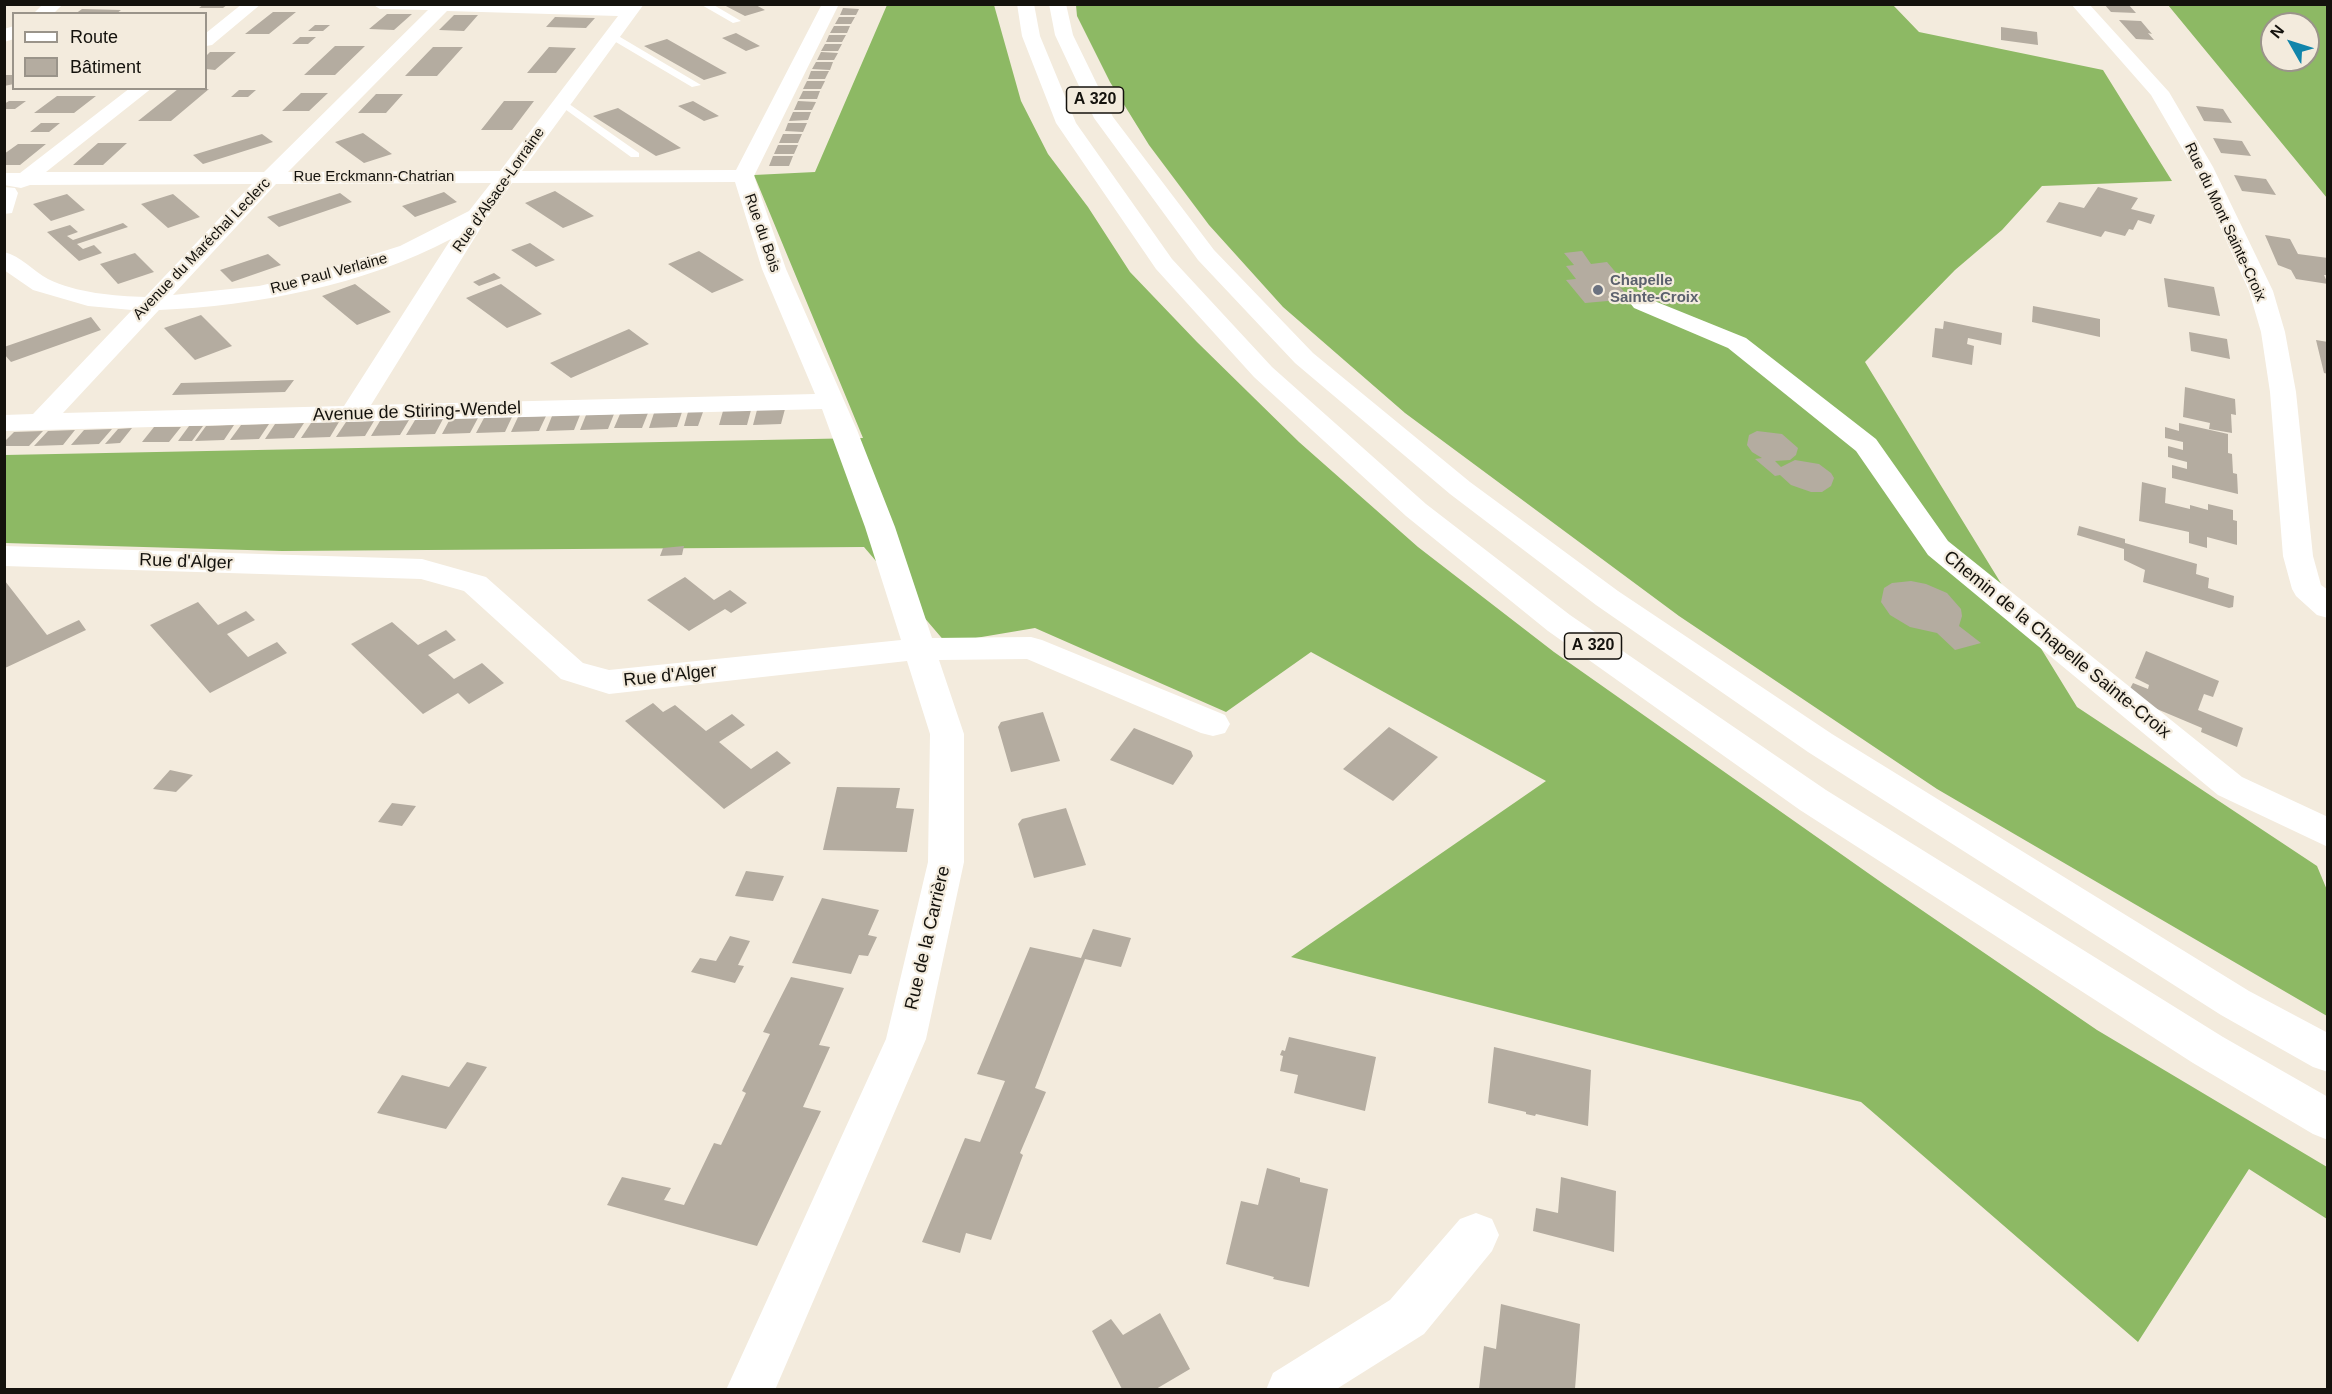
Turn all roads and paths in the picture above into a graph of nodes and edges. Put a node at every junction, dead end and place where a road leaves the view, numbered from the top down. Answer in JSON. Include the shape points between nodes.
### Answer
{"nodes":[{"id":1,"x":253,"y":4,"type":"edge"},
{"id":2,"x":380,"y":4,"type":"edge"},
{"id":3,"x":704,"y":4,"type":"edge"},
{"id":4,"x":831,"y":4,"type":"edge"},
{"id":5,"x":1025,"y":4,"type":"edge"},
{"id":6,"x":1057,"y":4,"type":"edge"},
{"id":7,"x":2079,"y":4,"type":"edge"},
{"id":8,"x":443,"y":5,"type":"edge"},
{"id":9,"x":633,"y":8,"type":"edge"},
{"id":10,"x":736,"y":21,"type":"dead end"},
{"id":11,"x":612,"y":36,"type":"junction"},
{"id":12,"x":207,"y":40,"type":"edge"},
{"id":13,"x":696,"y":85,"type":"dead end"},
{"id":14,"x":140,"y":90,"type":"edge"},
{"id":15,"x":562,"y":102,"type":"junction"},
{"id":16,"x":635,"y":155,"type":"dead end"},
{"id":17,"x":743,"y":176,"type":"junction"},
{"id":18,"x":507,"y":177,"type":"junction"},
{"id":19,"x":270,"y":178,"type":"junction"},
{"id":20,"x":9,"y":190,"type":"edge"},
{"id":21,"x":477,"y":216,"type":"junction"},
{"id":22,"x":4,"y":259,"type":"edge"},
{"id":23,"x":1642,"y":303,"type":"dead end"},
{"id":24,"x":149,"y":304,"type":"junction"},
{"id":25,"x":830,"y":401,"type":"junction"},
{"id":26,"x":353,"y":413,"type":"junction"},
{"id":27,"x":40,"y":422,"type":"junction"},
{"id":28,"x":4,"y":423,"type":"edge"},
{"id":29,"x":4,"y":556,"type":"edge"},
{"id":30,"x":2328,"y":608,"type":"edge"},
{"id":31,"x":919,"y":649,"type":"junction"},
{"id":32,"x":1213,"y":724,"type":"dead end"},
{"id":33,"x":2328,"y":833,"type":"edge"},
{"id":34,"x":2328,"y":1054,"type":"edge"},
{"id":35,"x":2328,"y":1120,"type":"edge"},
{"id":36,"x":1476,"y":1235,"type":"dead end"},
{"id":37,"x":750,"y":1389,"type":"edge"},
{"id":38,"x":1290,"y":1389,"type":"edge"}],
"edges":[{"from":1,"to":12,"type":"main road"},
{"from":2,"to":8,"type":"main road"},
{"from":3,"to":10,"type":"lane"},
{"from":4,"to":17,"type":"main road","name":"Rue du Bois"},
{"from":5,"to":35,"type":"main road","number":"A 320","via":[[1031,36],[1066,123],[1164,264],[1263,372],[1416,510],[1559,622],[1813,800],[2208,1050]]},
{"from":6,"to":34,"type":"main road","number":"A 320","via":[[1064,35],[1104,118],[1206,255],[1304,358],[1450,480],[1607,598],[1820,744],[2235,1003]]},
{"from":7,"to":30,"type":"main road","name":"Rue du Mont Sainte-Croix","via":[[2158,92],[2203,166],[2261,291],[2283,392],[2298,556],[2307,589]]},
{"from":8,"to":9,"type":"main road"},
{"from":8,"to":19,"type":"main road","name":"Avenue du Maréchal Leclerc"},
{"from":9,"to":11,"type":"main road","name":"Rue d'Alsace-Lorraine"},
{"from":11,"to":13,"type":"lane"},
{"from":11,"to":15,"type":"main road","name":"Rue d'Alsace-Lorraine"},
{"from":14,"to":20,"type":"main road"},
{"from":15,"to":16,"type":"lane"},
{"from":15,"to":18,"type":"main road","name":"Rue d'Alsace-Lorraine"},
{"from":17,"to":18,"type":"main road","name":"Rue Erckmann-Chatrian"},
{"from":17,"to":25,"type":"main road","name":"Rue du Bois","via":[[774,269]]},
{"from":18,"to":19,"type":"main road","name":"Rue Erckmann-Chatrian"},
{"from":18,"to":21,"type":"main road","name":"Rue d'Alsace-Lorraine"},
{"from":19,"to":20,"type":"main road","name":"Rue Erckmann-Chatrian"},
{"from":19,"to":24,"type":"main road","name":"Avenue du Maréchal Leclerc"},
{"from":21,"to":24,"type":"main road","name":"Rue Paul Verlaine","via":[[409,251],[321,279],[240,297]]},
{"from":21,"to":26,"type":"main road","name":"Rue d'Alsace-Lorraine"},
{"from":22,"to":24,"type":"main road","name":"Rue Paul Verlaine","via":[[44,286],[89,301]]},
{"from":23,"to":33,"type":"main road","name":"Chemin de la Chapelle Sainte-Croix","via":[[1737,343],[1866,445],[1938,548],[2230,786]]},
{"from":24,"to":27,"type":"main road","name":"Avenue du Maréchal Leclerc"},
{"from":25,"to":26,"type":"main road","name":"Avenue de Stiring-Wendel"},
{"from":25,"to":31,"type":"main road","name":"Rue de la Carrière","via":[[880,527]]},
{"from":26,"to":27,"type":"main road","name":"Avenue de Stiring-Wendel"},
{"from":27,"to":28,"type":"main road","name":"Avenue de Stiring-Wendel"},
{"from":29,"to":31,"type":"main road","name":"Rue d'Alger","via":[[422,569],[475,584],[572,671],[609,682]]},
{"from":31,"to":32,"type":"main road","name":"Rue d'Alger","via":[[1031,648]]},
{"from":31,"to":37,"type":"main road","name":"Rue de la Carrière","via":[[947,734],[946,862],[906,1039]]},
{"from":36,"to":38,"type":"main road","via":[[1407,1317]]}]}
